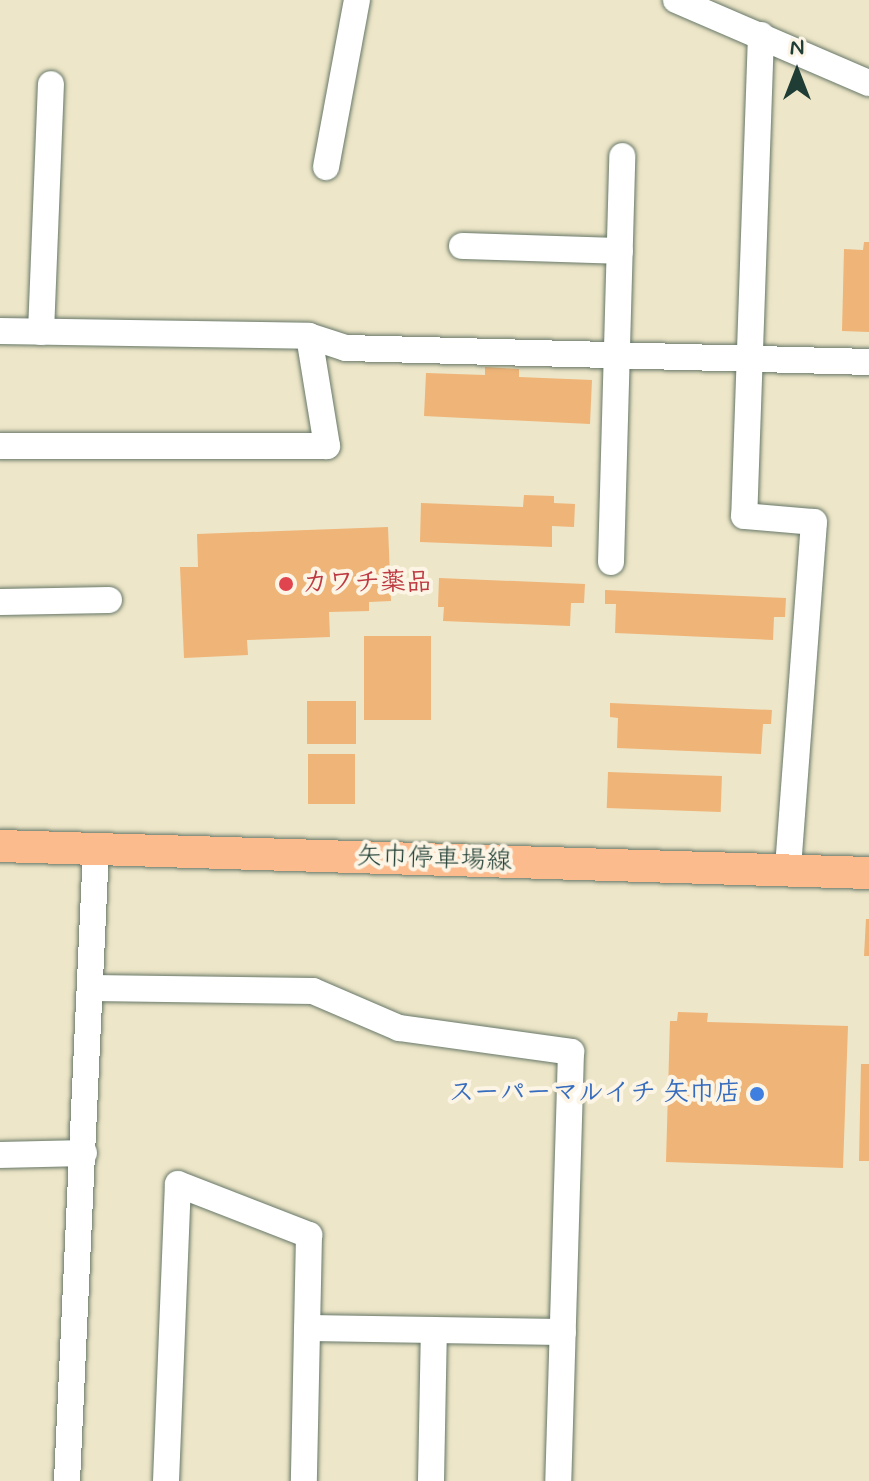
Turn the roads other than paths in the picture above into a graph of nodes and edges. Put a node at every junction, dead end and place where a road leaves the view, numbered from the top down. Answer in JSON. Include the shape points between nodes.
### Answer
{"nodes":[{"id":1,"x":357,"y":0,"type":"edge"},
{"id":2,"x":676,"y":0,"type":"edge"},
{"id":3,"x":713,"y":6,"type":"edge"},
{"id":4,"x":761,"y":35,"type":"junction"},
{"id":5,"x":869,"y":83,"type":"edge"},
{"id":6,"x":51,"y":84,"type":"dead end"},
{"id":7,"x":622,"y":156,"type":"dead end"},
{"id":8,"x":326,"y":167,"type":"dead end"},
{"id":9,"x":462,"y":246,"type":"dead end"},
{"id":10,"x":620,"y":251,"type":"junction"},
{"id":11,"x":0,"y":331,"type":"edge"},
{"id":12,"x":41,"y":332,"type":"junction"},
{"id":13,"x":309,"y":336,"type":"junction"},
{"id":14,"x":617,"y":355,"type":"junction"},
{"id":15,"x":749,"y":359,"type":"junction"},
{"id":16,"x":869,"y":362,"type":"edge"},
{"id":17,"x":0,"y":446,"type":"edge"},
{"id":18,"x":611,"y":562,"type":"dead end"},
{"id":19,"x":109,"y":600,"type":"dead end"},
{"id":20,"x":0,"y":602,"type":"edge"},
{"id":21,"x":0,"y":846,"type":"edge"},
{"id":22,"x":96,"y":849,"type":"junction"},
{"id":23,"x":788,"y":870,"type":"junction"},
{"id":24,"x":869,"y":873,"type":"edge"},
{"id":25,"x":92,"y":988,"type":"junction"},
{"id":26,"x":84,"y":1153,"type":"junction"},
{"id":27,"x":0,"y":1155,"type":"edge"},
{"id":28,"x":307,"y":1328,"type":"junction"},
{"id":29,"x":434,"y":1330,"type":"junction"},
{"id":30,"x":563,"y":1332,"type":"junction"},
{"id":31,"x":67,"y":1481,"type":"edge"},
{"id":32,"x":166,"y":1481,"type":"edge"},
{"id":33,"x":304,"y":1481,"type":"edge"},
{"id":34,"x":431,"y":1481,"type":"edge"},
{"id":35,"x":558,"y":1481,"type":"edge"}],
"edges":[{"from":1,"to":8,"type":"street"},
{"from":2,"to":3,"type":"street"},
{"from":3,"to":4,"type":"street"},
{"from":4,"to":5,"type":"street"},
{"from":4,"to":15,"type":"street"},
{"from":6,"to":12,"type":"street"},
{"from":7,"to":10,"type":"street"},
{"from":9,"to":10,"type":"street"},
{"from":10,"to":14,"type":"street"},
{"from":11,"to":12,"type":"street"},
{"from":12,"to":13,"type":"street"},
{"from":13,"to":14,"type":"street","via":[[346,348]]},
{"from":13,"to":17,"type":"street","via":[[327,446]]},
{"from":14,"to":15,"type":"street"},
{"from":14,"to":18,"type":"street"},
{"from":15,"to":16,"type":"street"},
{"from":15,"to":23,"type":"street","via":[[744,516],[814,522]]},
{"from":19,"to":20,"type":"street"},
{"from":21,"to":22,"type":"main road","name":"矢巾停車場線"},
{"from":22,"to":23,"type":"main road","name":"矢巾停車場線"},
{"from":22,"to":25,"type":"street"},
{"from":23,"to":24,"type":"main road","name":"矢巾停車場線"},
{"from":25,"to":26,"type":"street"},
{"from":25,"to":30,"type":"street","via":[[313,991],[399,1028],[571,1052]]},
{"from":26,"to":27,"type":"street"},
{"from":26,"to":31,"type":"street"},
{"from":28,"to":29,"type":"street"},
{"from":28,"to":32,"type":"street","via":[[309,1235],[178,1184]]},
{"from":28,"to":33,"type":"street"},
{"from":29,"to":30,"type":"street"},
{"from":29,"to":34,"type":"street"},
{"from":30,"to":35,"type":"street"}]}
